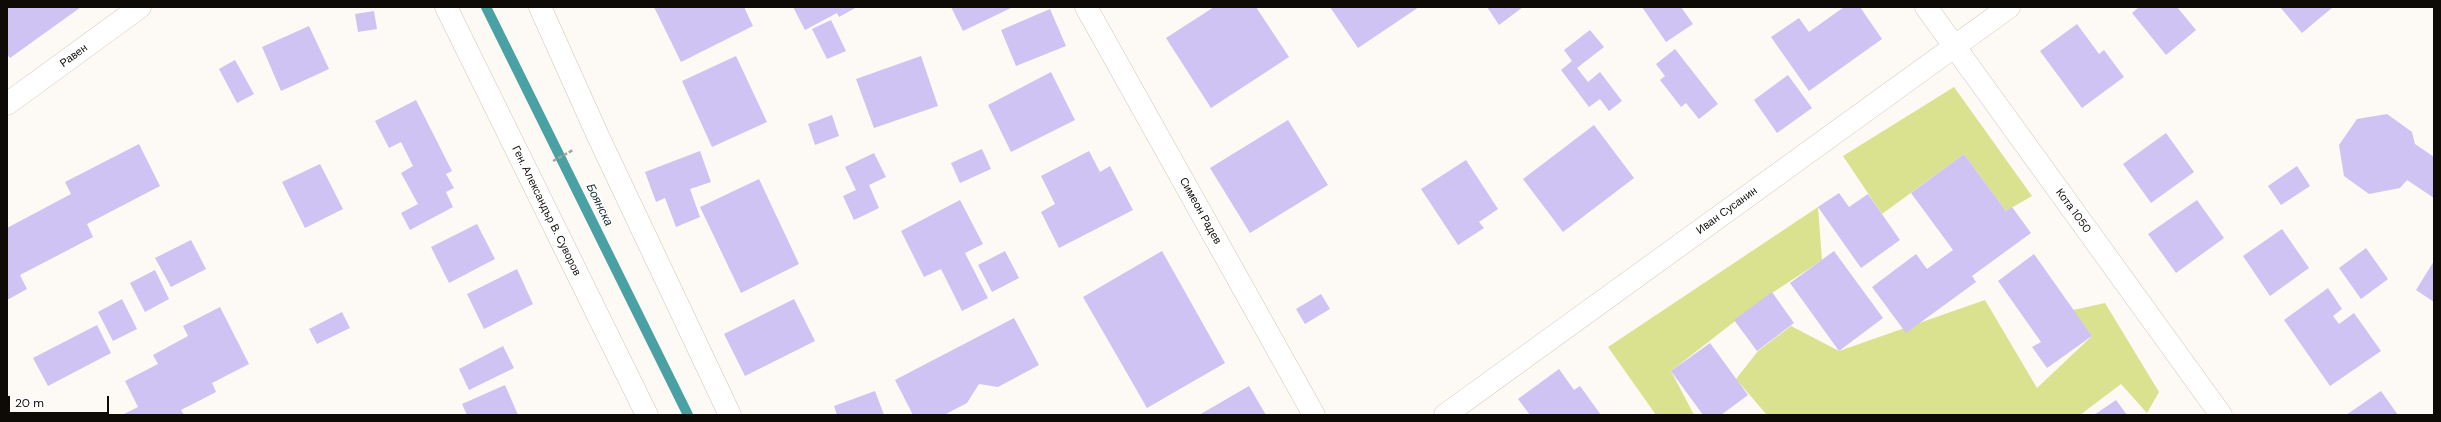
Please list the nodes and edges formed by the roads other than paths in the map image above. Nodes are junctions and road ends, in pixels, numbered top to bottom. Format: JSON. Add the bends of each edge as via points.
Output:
{"nodes":[{"id":1,"x":446,"y":7,"type":"edge"},
{"id":2,"x":540,"y":7,"type":"edge"},
{"id":3,"x":1086,"y":7,"type":"edge"},
{"id":4,"x":1926,"y":7,"type":"edge"},
{"id":5,"x":2010,"y":7,"type":"edge"},
{"id":6,"x":133,"y":9,"type":"edge"},
{"id":7,"x":1954,"y":48,"type":"junction"},
{"id":8,"x":7,"y":104,"type":"edge"},
{"id":9,"x":647,"y":415,"type":"edge"},
{"id":10,"x":730,"y":415,"type":"edge"},
{"id":11,"x":1314,"y":415,"type":"edge"},
{"id":12,"x":1445,"y":415,"type":"edge"},
{"id":13,"x":2221,"y":415,"type":"edge"}],
"edges":[{"from":1,"to":9,"type":"street","name":"Ген. Александър В. Суворов"},
{"from":2,"to":10,"type":"street"},
{"from":3,"to":11,"type":"street","name":"Симеон Радев"},
{"from":4,"to":7,"type":"street","name":"Кота 1050"},
{"from":5,"to":7,"type":"street","name":"Иван Сусанин"},
{"from":6,"to":8,"type":"street","name":"Равен"},
{"from":7,"to":12,"type":"street","name":"Иван Сусанин"},
{"from":7,"to":13,"type":"street","name":"Кота 1050"}]}
